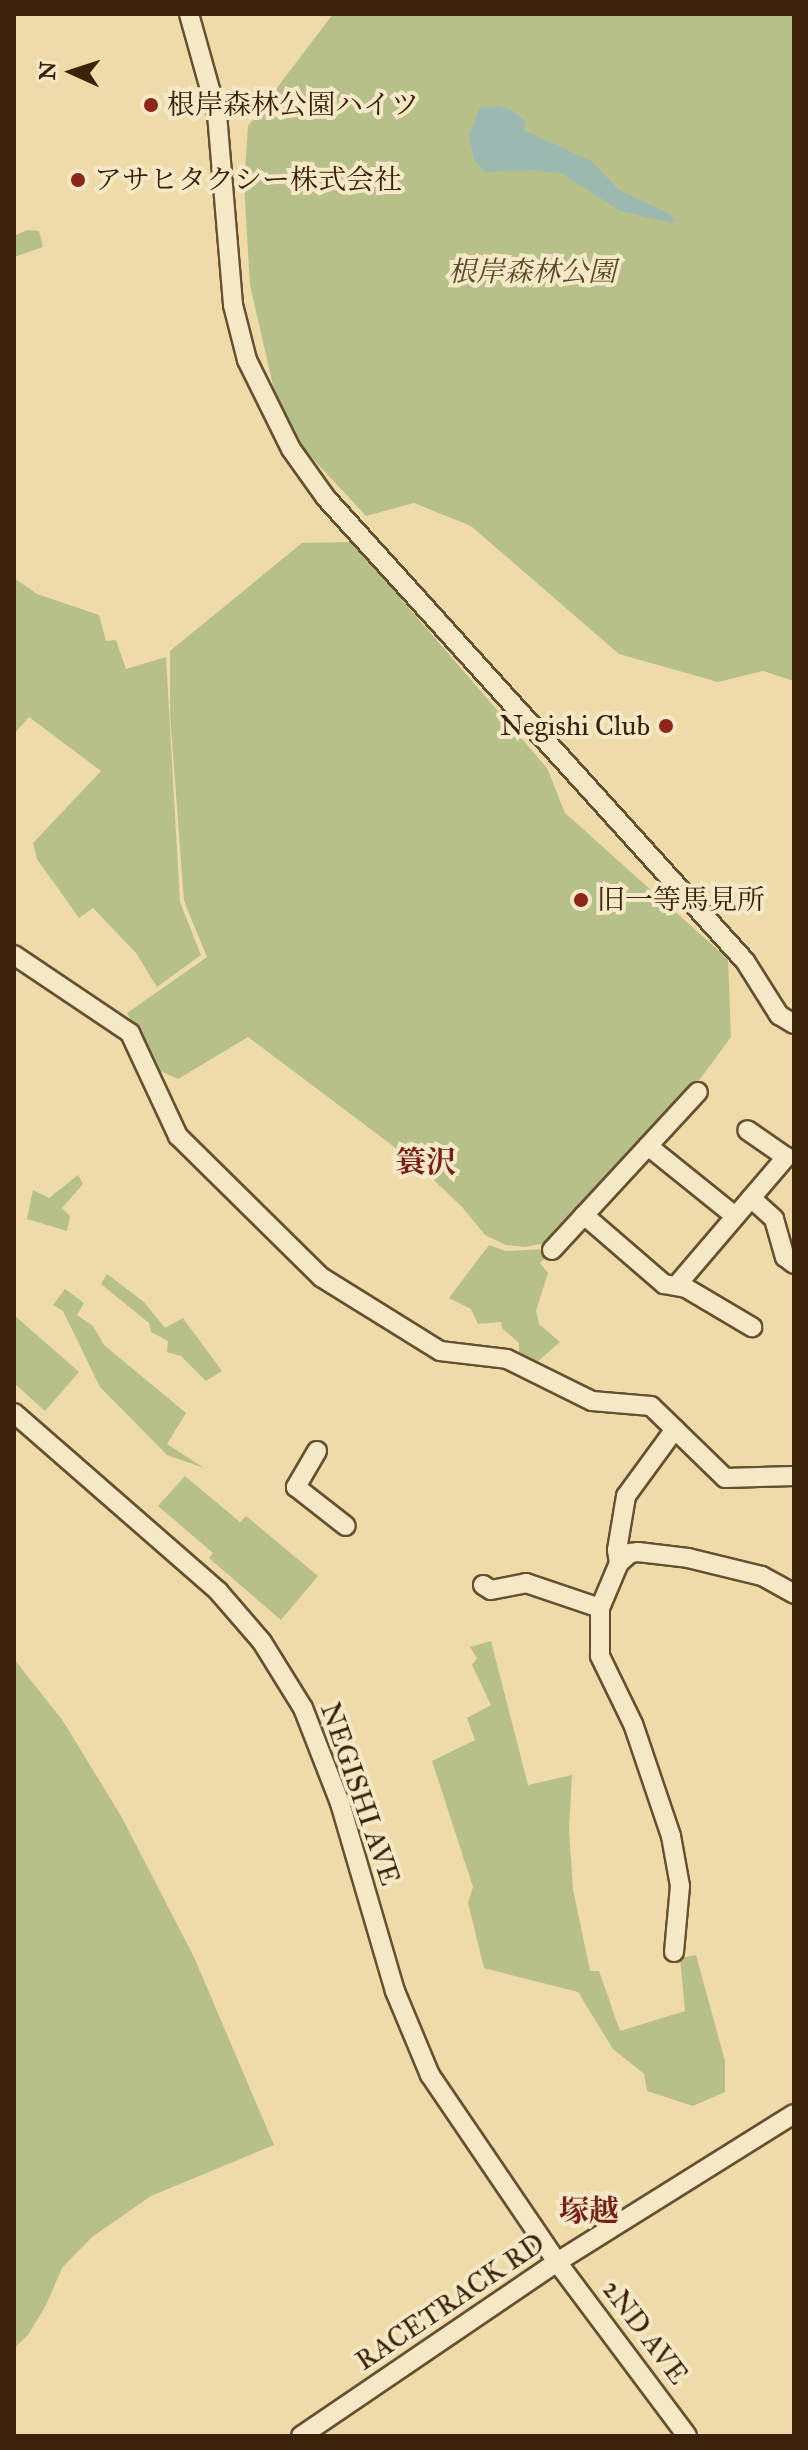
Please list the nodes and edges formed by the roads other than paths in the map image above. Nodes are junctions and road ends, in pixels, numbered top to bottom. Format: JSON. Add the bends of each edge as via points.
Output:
{"nodes":[{"id":1,"x":189,"y":14,"type":"edge"},
{"id":2,"x":14,"y":955,"type":"edge"},
{"id":3,"x":794,"y":1024,"type":"edge"},
{"id":4,"x":698,"y":1092,"type":"dead end"},
{"id":5,"x":747,"y":1130,"type":"dead end"},
{"id":6,"x":648,"y":1146,"type":"junction"},
{"id":7,"x":751,"y":1198,"type":"junction"},
{"id":8,"x":584,"y":1215,"type":"junction"},
{"id":9,"x":735,"y":1216,"type":"junction"},
{"id":10,"x":552,"y":1250,"type":"dead end"},
{"id":11,"x":794,"y":1264,"type":"edge"},
{"id":12,"x":676,"y":1286,"type":"junction"},
{"id":13,"x":752,"y":1327,"type":"dead end"},
{"id":14,"x":14,"y":1413,"type":"edge"},
{"id":15,"x":675,"y":1429,"type":"junction"},
{"id":16,"x":317,"y":1451,"type":"dead end"},
{"id":17,"x":794,"y":1476,"type":"edge"},
{"id":18,"x":346,"y":1526,"type":"dead end"},
{"id":19,"x":619,"y":1563,"type":"junction"},
{"id":20,"x":483,"y":1585,"type":"dead end"},
{"id":21,"x":794,"y":1594,"type":"edge"},
{"id":22,"x":600,"y":1608,"type":"junction"},
{"id":23,"x":674,"y":1952,"type":"dead end"},
{"id":24,"x":794,"y":2114,"type":"edge"},
{"id":25,"x":557,"y":2262,"type":"junction"},
{"id":26,"x":301,"y":2436,"type":"edge"},
{"id":27,"x":687,"y":2436,"type":"edge"}],
"edges":[{"from":1,"to":3,"type":"street","via":[[217,114],[233,305],[247,360],[291,449],[326,498],[735,950],[779,1015]]},
{"from":2,"to":15,"type":"street","via":[[130,1033],[178,1136],[321,1277],[440,1351],[507,1359],[592,1401],[651,1406]]},
{"from":4,"to":6,"type":"street"},
{"from":5,"to":7,"type":"street","via":[[786,1157]]},
{"from":6,"to":8,"type":"street"},
{"from":6,"to":9,"type":"street"},
{"from":7,"to":9,"type":"street"},
{"from":7,"to":11,"type":"street","via":[[774,1219],[785,1257]]},
{"from":8,"to":10,"type":"street"},
{"from":8,"to":12,"type":"street","via":[[664,1284]]},
{"from":9,"to":12,"type":"street"},
{"from":12,"to":13,"type":"street"},
{"from":14,"to":25,"type":"street","name":"NEGISHI AVE","via":[[218,1591],[262,1642],[303,1708],[340,1803],[395,1991],[430,2075]]},
{"from":15,"to":17,"type":"street","via":[[725,1478]]},
{"from":15,"to":19,"type":"street","via":[[626,1496]]},
{"from":16,"to":18,"type":"street","via":[[296,1487]]},
{"from":19,"to":21,"type":"street","via":[[638,1552],[688,1558],[762,1576]]},
{"from":19,"to":22,"type":"street"},
{"from":20,"to":22,"type":"street","via":[[491,1590],[526,1583]]},
{"from":22,"to":23,"type":"street","via":[[600,1656],[633,1724],[671,1836],[680,1886]]},
{"from":24,"to":25,"type":"street","name":"RACETRACK RD"},
{"from":25,"to":26,"type":"street","name":"RACETRACK RD"},
{"from":25,"to":27,"type":"street","name":"2ND AVE"}]}
